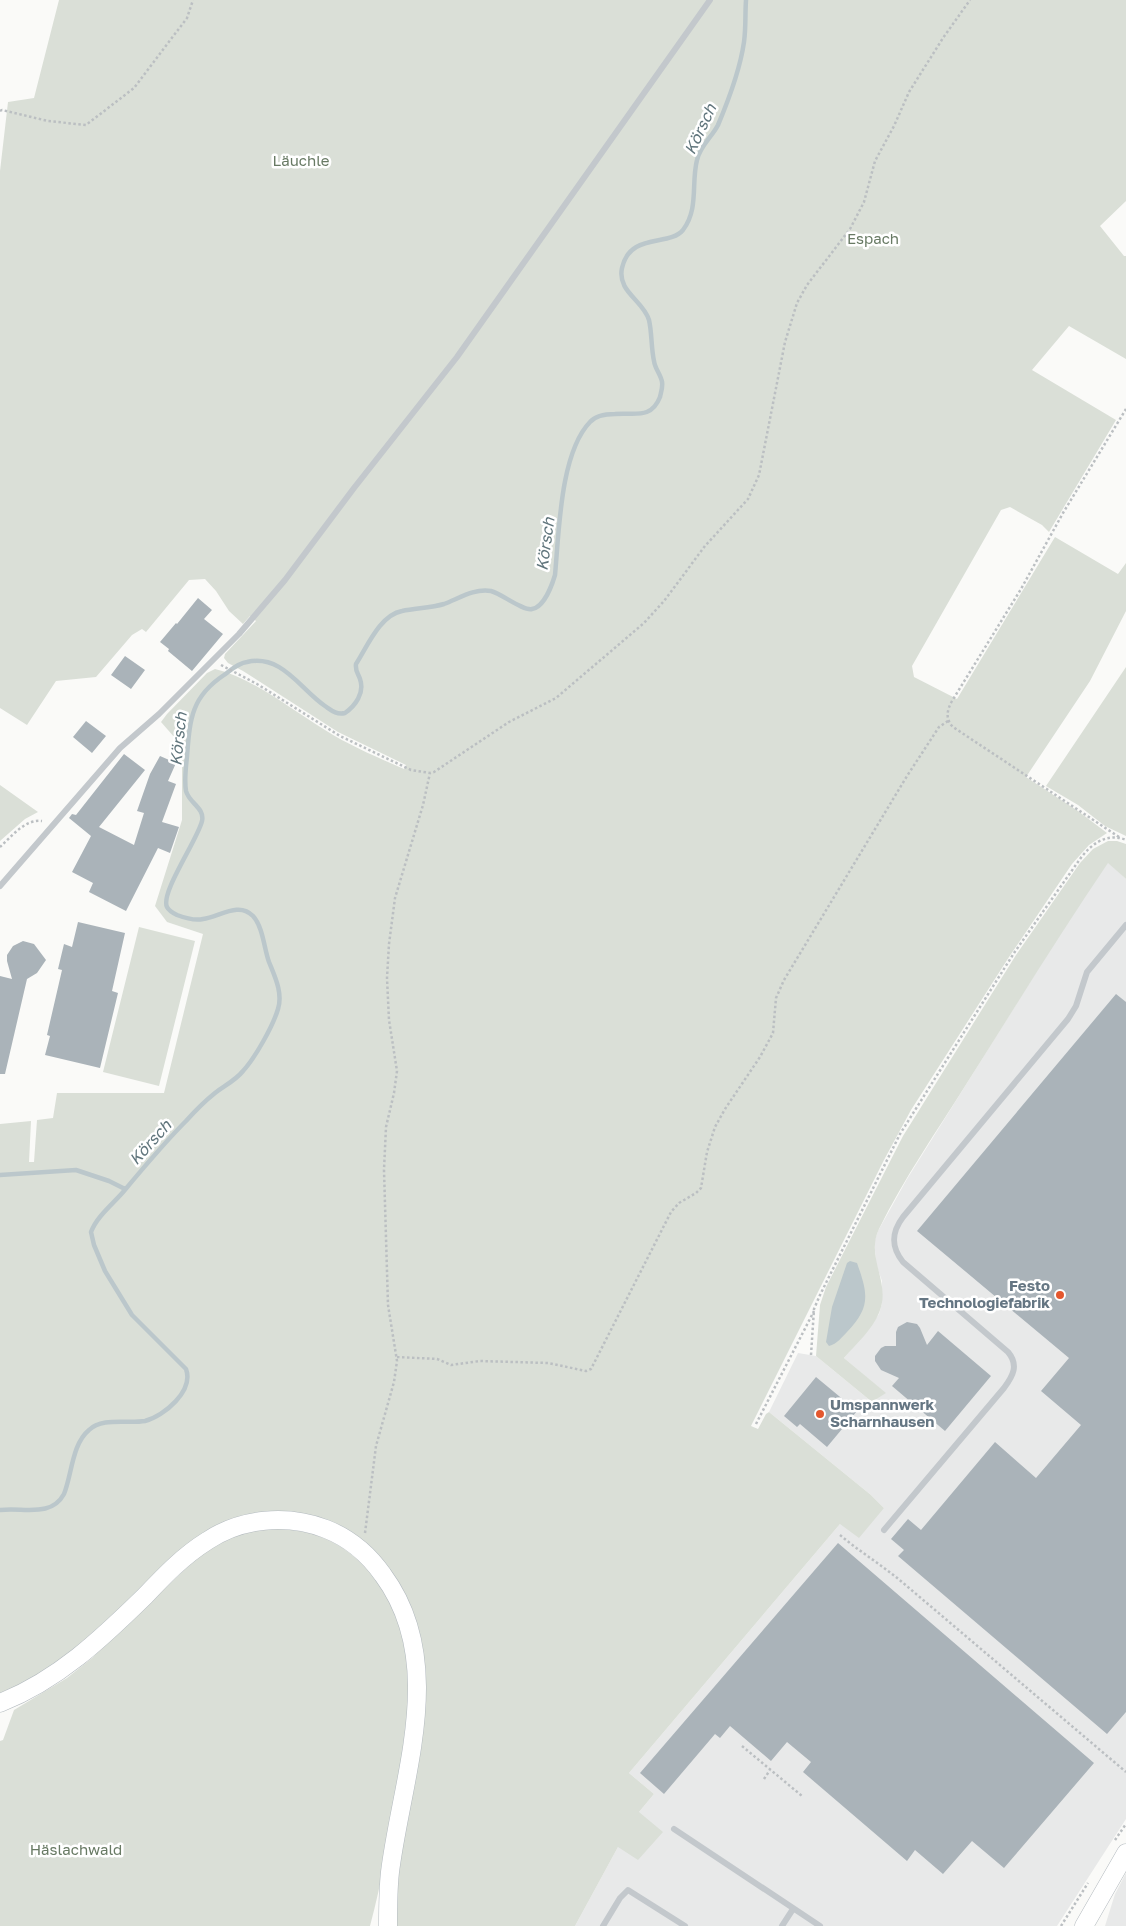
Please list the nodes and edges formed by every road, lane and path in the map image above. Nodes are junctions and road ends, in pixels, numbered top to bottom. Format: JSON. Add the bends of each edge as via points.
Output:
{"nodes":[{"id":1,"x":193,"y":0,"type":"edge"},
{"id":2,"x":710,"y":0,"type":"edge"},
{"id":3,"x":970,"y":0,"type":"edge"},
{"id":4,"x":0,"y":110,"type":"edge"},
{"id":5,"x":1126,"y":409,"type":"edge"},
{"id":6,"x":225,"y":667,"type":"dead end"},
{"id":7,"x":948,"y":721,"type":"junction"},
{"id":8,"x":430,"y":773,"type":"junction"},
{"id":9,"x":53,"y":824,"type":"junction"},
{"id":10,"x":1120,"y":838,"type":"junction"},
{"id":11,"x":1126,"y":840,"type":"edge"},
{"id":12,"x":0,"y":847,"type":"edge"},
{"id":13,"x":0,"y":886,"type":"edge"},
{"id":14,"x":1126,"y":925,"type":"edge"},
{"id":15,"x":814,"y":1309,"type":"junction"},
{"id":16,"x":811,"y":1355,"type":"dead end"},
{"id":17,"x":397,"y":1357,"type":"junction"},
{"id":18,"x":756,"y":1424,"type":"dead end"},
{"id":19,"x":884,"y":1530,"type":"dead end"},
{"id":20,"x":840,"y":1535,"type":"dead end"},
{"id":21,"x":358,"y":1548,"type":"junction"},
{"id":22,"x":1,"y":1705,"type":"edge"},
{"id":23,"x":742,"y":1746,"type":"dead end"},
{"id":24,"x":770,"y":1770,"type":"junction"},
{"id":25,"x":1126,"y":1772,"type":"edge"},
{"id":26,"x":764,"y":1779,"type":"dead end"},
{"id":27,"x":802,"y":1796,"type":"dead end"},
{"id":28,"x":674,"y":1829,"type":"dead end"},
{"id":29,"x":1126,"y":1853,"type":"edge"},
{"id":30,"x":793,"y":1909,"type":"junction"},
{"id":31,"x":388,"y":1926,"type":"edge"},
{"id":32,"x":603,"y":1926,"type":"edge"},
{"id":33,"x":685,"y":1926,"type":"edge"},
{"id":34,"x":782,"y":1926,"type":"edge"},
{"id":35,"x":820,"y":1926,"type":"edge"},
{"id":36,"x":1084,"y":1926,"type":"edge"}],
"edges":[{"from":1,"to":4,"type":"path","via":[[187,18],[134,88],[86,125],[48,121]]},
{"from":2,"to":9,"type":"lane","via":[[457,357],[285,580],[239,634],[120,748]]},
{"from":3,"to":8,"type":"path","via":[[909,92],[875,160],[864,202],[850,229],[799,299],[786,342],[759,475],[748,499],[705,546],[651,616],[586,674],[556,698],[515,719]]},
{"from":5,"to":7,"type":"path","via":[[952,701]]},
{"from":6,"to":8,"type":"path","via":[[340,736],[418,772]]},
{"from":7,"to":10,"type":"path"},
{"from":7,"to":17,"type":"path","via":[[939,727],[907,776],[779,990],[774,1030],[713,1132],[706,1152],[701,1188],[671,1212],[592,1369],[586,1371],[548,1363],[518,1362],[480,1361],[451,1365],[437,1359]]},
{"from":8,"to":17,"type":"path","via":[[395,898],[388,962],[389,1020],[397,1071],[385,1135],[385,1228],[388,1305]]},
{"from":9,"to":12,"type":"path","via":[[30,822]]},
{"from":9,"to":13,"type":"lane"},
{"from":10,"to":11,"type":"path"},
{"from":10,"to":15,"type":"path","via":[[1103,839],[1085,853],[1014,953],[900,1134]]},
{"from":14,"to":19,"type":"lane","via":[[1087,972],[1068,1019],[895,1230],[894,1247],[903,1262],[1008,1352],[1014,1366],[1004,1388]]},
{"from":15,"to":16,"type":"path"},
{"from":15,"to":18,"type":"path"},
{"from":17,"to":21,"type":"path","via":[[396,1373],[376,1446],[365,1536]]},
{"from":20,"to":25,"type":"path","via":[[902,1582]]},
{"from":21,"to":22,"type":"main road","via":[[326,1529],[296,1522],[262,1521],[221,1532],[184,1557],[77,1659],[44,1682]]},
{"from":21,"to":31,"type":"main road","via":[[381,1572],[400,1603],[412,1641],[417,1675],[414,1739],[390,1873]]},
{"from":23,"to":24,"type":"path"},
{"from":24,"to":26,"type":"path"},
{"from":24,"to":27,"type":"path"},
{"from":28,"to":30,"type":"lane"},
{"from":29,"to":36,"type":"main road"},
{"from":30,"to":34,"type":"lane"},
{"from":30,"to":35,"type":"lane"},
{"from":32,"to":33,"type":"lane","via":[[628,1890]]}]}
